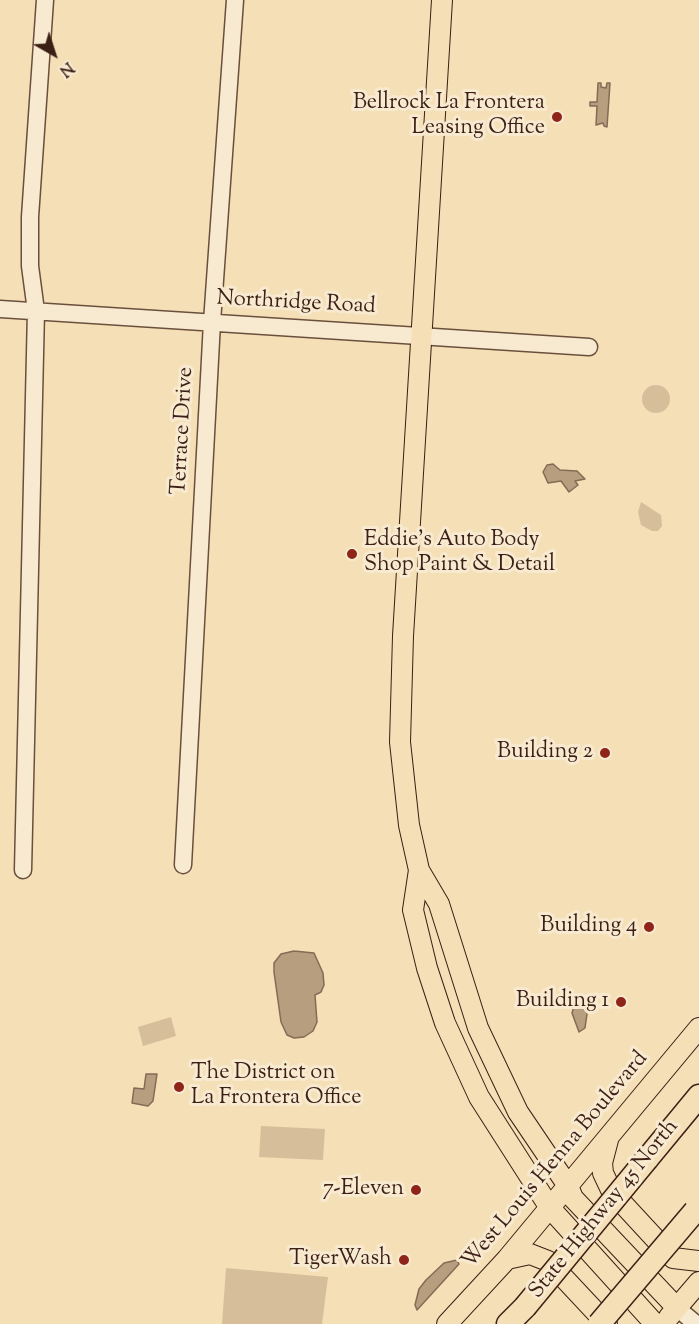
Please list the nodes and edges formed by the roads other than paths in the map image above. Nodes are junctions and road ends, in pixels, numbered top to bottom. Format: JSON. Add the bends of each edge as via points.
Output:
{"nodes":[{"id":1,"x":45,"y":0,"type":"edge"},
{"id":2,"x":234,"y":0,"type":"edge"},
{"id":3,"x":442,"y":0,"type":"edge"},
{"id":4,"x":0,"y":309,"type":"edge"},
{"id":5,"x":36,"y":311,"type":"junction"},
{"id":6,"x":212,"y":322,"type":"junction"},
{"id":7,"x":421,"y":334,"type":"junction"},
{"id":8,"x":590,"y":347,"type":"dead end"},
{"id":9,"x":183,"y":865,"type":"dead end"},
{"id":10,"x":23,"y":870,"type":"dead end"},
{"id":11,"x":419,"y":870,"type":"junction"},
{"id":12,"x":477,"y":1028,"type":"junction"},
{"id":13,"x":699,"y":1028,"type":"edge"},
{"id":14,"x":453,"y":1040,"type":"junction"},
{"id":15,"x":699,"y":1096,"type":"edge"},
{"id":16,"x":609,"y":1137,"type":"junction"},
{"id":17,"x":568,"y":1186,"type":"junction"},
{"id":18,"x":697,"y":1208,"type":"edge"},
{"id":19,"x":550,"y":1209,"type":"junction"},
{"id":20,"x":507,"y":1259,"type":"junction"},
{"id":21,"x":699,"y":1261,"type":"edge"},
{"id":22,"x":699,"y":1282,"type":"edge"},
{"id":23,"x":677,"y":1308,"type":"junction"},
{"id":24,"x":515,"y":1318,"type":"edge"},
{"id":25,"x":447,"y":1324,"type":"edge"},
{"id":26,"x":599,"y":1324,"type":"edge"},
{"id":27,"x":607,"y":1324,"type":"edge"},
{"id":28,"x":655,"y":1324,"type":"edge"},
{"id":29,"x":663,"y":1324,"type":"edge"},
{"id":30,"x":696,"y":1324,"type":"edge"}],
"edges":[{"from":1,"to":5,"type":"street","via":[[30,217],[30,266]]},
{"from":2,"to":6,"type":"street","name":"Terrace Drive"},
{"from":3,"to":7,"type":"main road"},
{"from":4,"to":5,"type":"street","name":"Northridge Road"},
{"from":5,"to":6,"type":"street","name":"Northridge Road"},
{"from":5,"to":10,"type":"street"},
{"from":6,"to":7,"type":"street","name":"Northridge Road"},
{"from":6,"to":9,"type":"street","name":"Terrace Drive"},
{"from":7,"to":8,"type":"street","name":"Northridge Road"},
{"from":7,"to":11,"type":"main road","via":[[400,742],[409,825]]},
{"from":11,"to":12,"type":"main road","via":[[439,904]]},
{"from":11,"to":14,"type":"main road","via":[[413,910],[427,968]]},
{"from":12,"to":14,"type":"main road"},
{"from":12,"to":17,"type":"main road","via":[[518,1112]]},
{"from":13,"to":16,"type":"main road","name":"West Louis Henna Boulevard"},
{"from":14,"to":19,"type":"main road","via":[[479,1096]]},
{"from":15,"to":24,"type":"highway","name":"State Highway 45 North","bridge":true},
{"from":16,"to":17,"type":"main road","name":"West Louis Henna Boulevard"},
{"from":16,"to":21,"type":"main road","via":[[602,1163],[612,1192],[673,1258]]},
{"from":17,"to":19,"type":"main road","name":"West Louis Henna Boulevard"},
{"from":17,"to":23,"type":"main road","via":[[573,1198]]},
{"from":18,"to":26,"type":"highway","bridge":true},
{"from":19,"to":20,"type":"main road","name":"West Louis Henna Boulevard"},
{"from":19,"to":28,"type":"main road"},
{"from":20,"to":25,"type":"main road","name":"West Louis Henna Boulevard"},
{"from":20,"to":27,"type":"main road","via":[[530,1254],[548,1261]]},
{"from":22,"to":23,"type":"main road"},
{"from":23,"to":29,"type":"main road"},
{"from":23,"to":30,"type":"street"}]}
